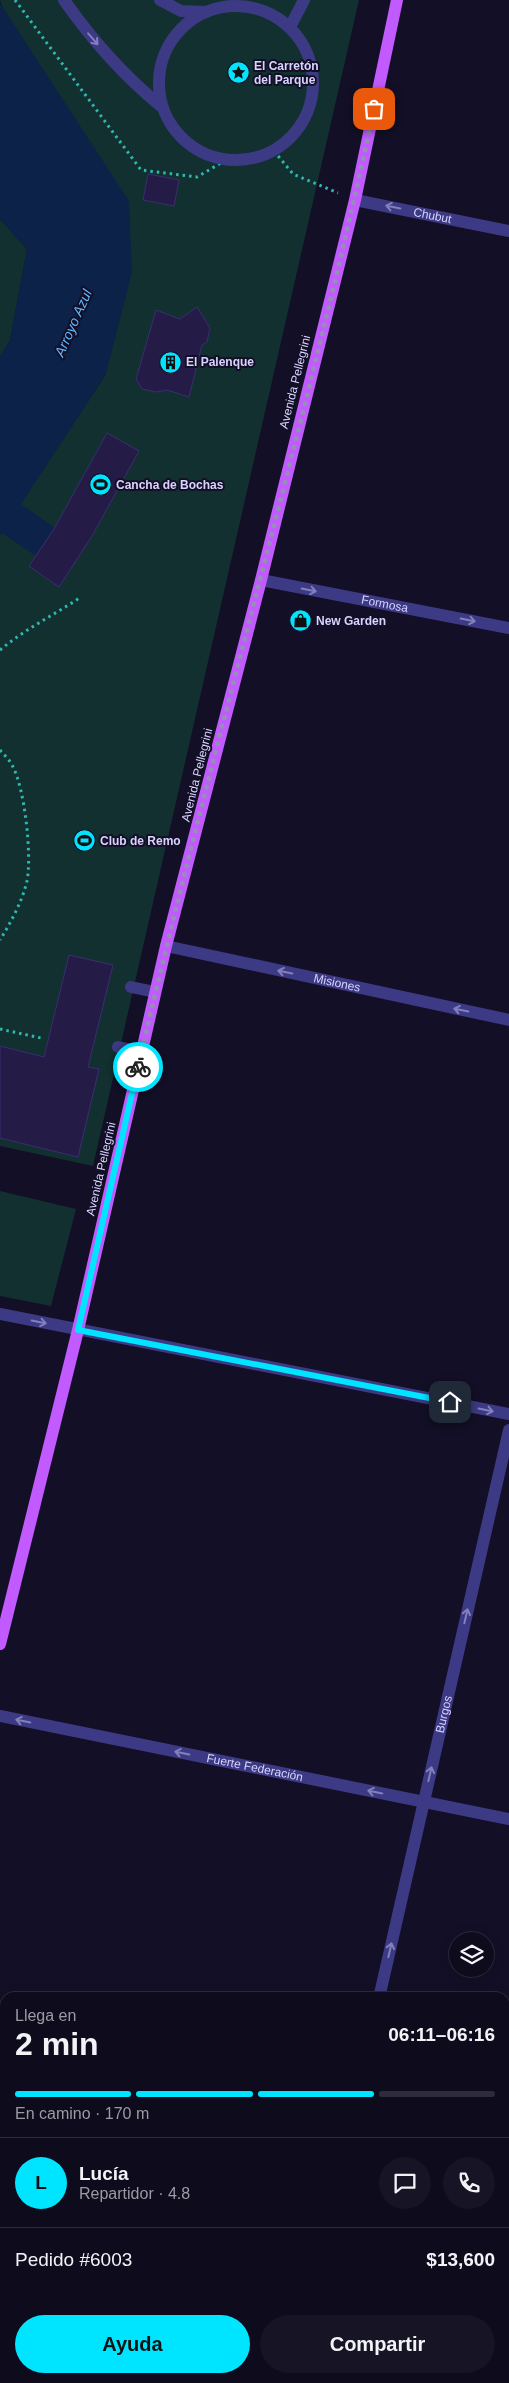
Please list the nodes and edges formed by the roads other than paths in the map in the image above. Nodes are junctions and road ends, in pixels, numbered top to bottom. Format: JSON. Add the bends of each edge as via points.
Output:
{"nodes":[{"id":1,"x":64,"y":0,"type":"edge"},
{"id":2,"x":160,"y":0,"type":"edge"},
{"id":3,"x":304,"y":0,"type":"edge"},
{"id":4,"x":397,"y":0,"type":"edge"},
{"id":5,"x":206,"y":12,"type":"junction"},
{"id":6,"x":290,"y":27,"type":"junction"},
{"id":7,"x":162,"y":107,"type":"junction"},
{"id":8,"x":355,"y":200,"type":"junction"},
{"id":9,"x":509,"y":231,"type":"edge"},
{"id":10,"x":261,"y":580,"type":"junction"},
{"id":11,"x":509,"y":628,"type":"edge"},
{"id":12,"x":166,"y":946,"type":"junction"},
{"id":13,"x":131,"y":987,"type":"dead end"},
{"id":14,"x":155,"y":992,"type":"junction"},
{"id":15,"x":509,"y":1020,"type":"edge"},
{"id":16,"x":118,"y":1047,"type":"dead end"},
{"id":17,"x":142,"y":1052,"type":"junction"},
{"id":18,"x":0,"y":1314,"type":"edge"},
{"id":19,"x":78,"y":1330,"type":"junction"},
{"id":20,"x":509,"y":1414,"type":"edge"},
{"id":21,"x":509,"y":1430,"type":"edge"},
{"id":22,"x":0,"y":1644,"type":"edge"},
{"id":23,"x":0,"y":1716,"type":"edge"},
{"id":24,"x":424,"y":1802,"type":"junction"},
{"id":25,"x":509,"y":1819,"type":"edge"},
{"id":26,"x":381,"y":1992,"type":"edge"}],
"edges":[{"from":1,"to":7,"type":"street","one_way":true,"via":[[118,67]]},
{"from":2,"to":5,"type":"street","via":[[181,11]]},
{"from":3,"to":6,"type":"street"},
{"from":4,"to":8,"type":"main road","name":"Avenida Pellegrini"},
{"from":5,"to":6,"type":"street","via":[[228,6],[250,7],[272,14]]},
{"from":5,"to":7,"type":"street","via":[[186,24],[171,41],[161,61],[158,84]]},
{"from":6,"to":7,"type":"street","via":[[311,62],[314,83],[311,103],[303,122],[290,139],[274,151],[242,161],[204,154],[186,143],[171,127]]},
{"from":9,"to":8,"type":"street","name":"Chubut","one_way":true},
{"from":8,"to":10,"type":"main road","name":"Avenida Pellegrini"},
{"from":10,"to":11,"type":"street","name":"Formosa","one_way":true},
{"from":10,"to":12,"type":"main road","name":"Avenida Pellegrini"},
{"from":12,"to":14,"type":"main road","name":"Avenida Pellegrini"},
{"from":15,"to":12,"type":"street","name":"Misiones","one_way":true},
{"from":13,"to":14,"type":"street"},
{"from":14,"to":17,"type":"main road","name":"Avenida Pellegrini"},
{"from":16,"to":17,"type":"street"},
{"from":17,"to":19,"type":"main road","name":"Avenida Pellegrini"},
{"from":18,"to":19,"type":"street","one_way":true},
{"from":19,"to":20,"type":"street","one_way":true},
{"from":19,"to":22,"type":"main road","name":"Avenida Pellegrini"},
{"from":24,"to":21,"type":"street","name":"Burgos","one_way":true},
{"from":24,"to":23,"type":"street","name":"Fuerte Federación","one_way":true},
{"from":24,"to":25,"type":"street","name":"Fuerte Federación"},
{"from":26,"to":24,"type":"street","name":"Burgos","one_way":true}]}
